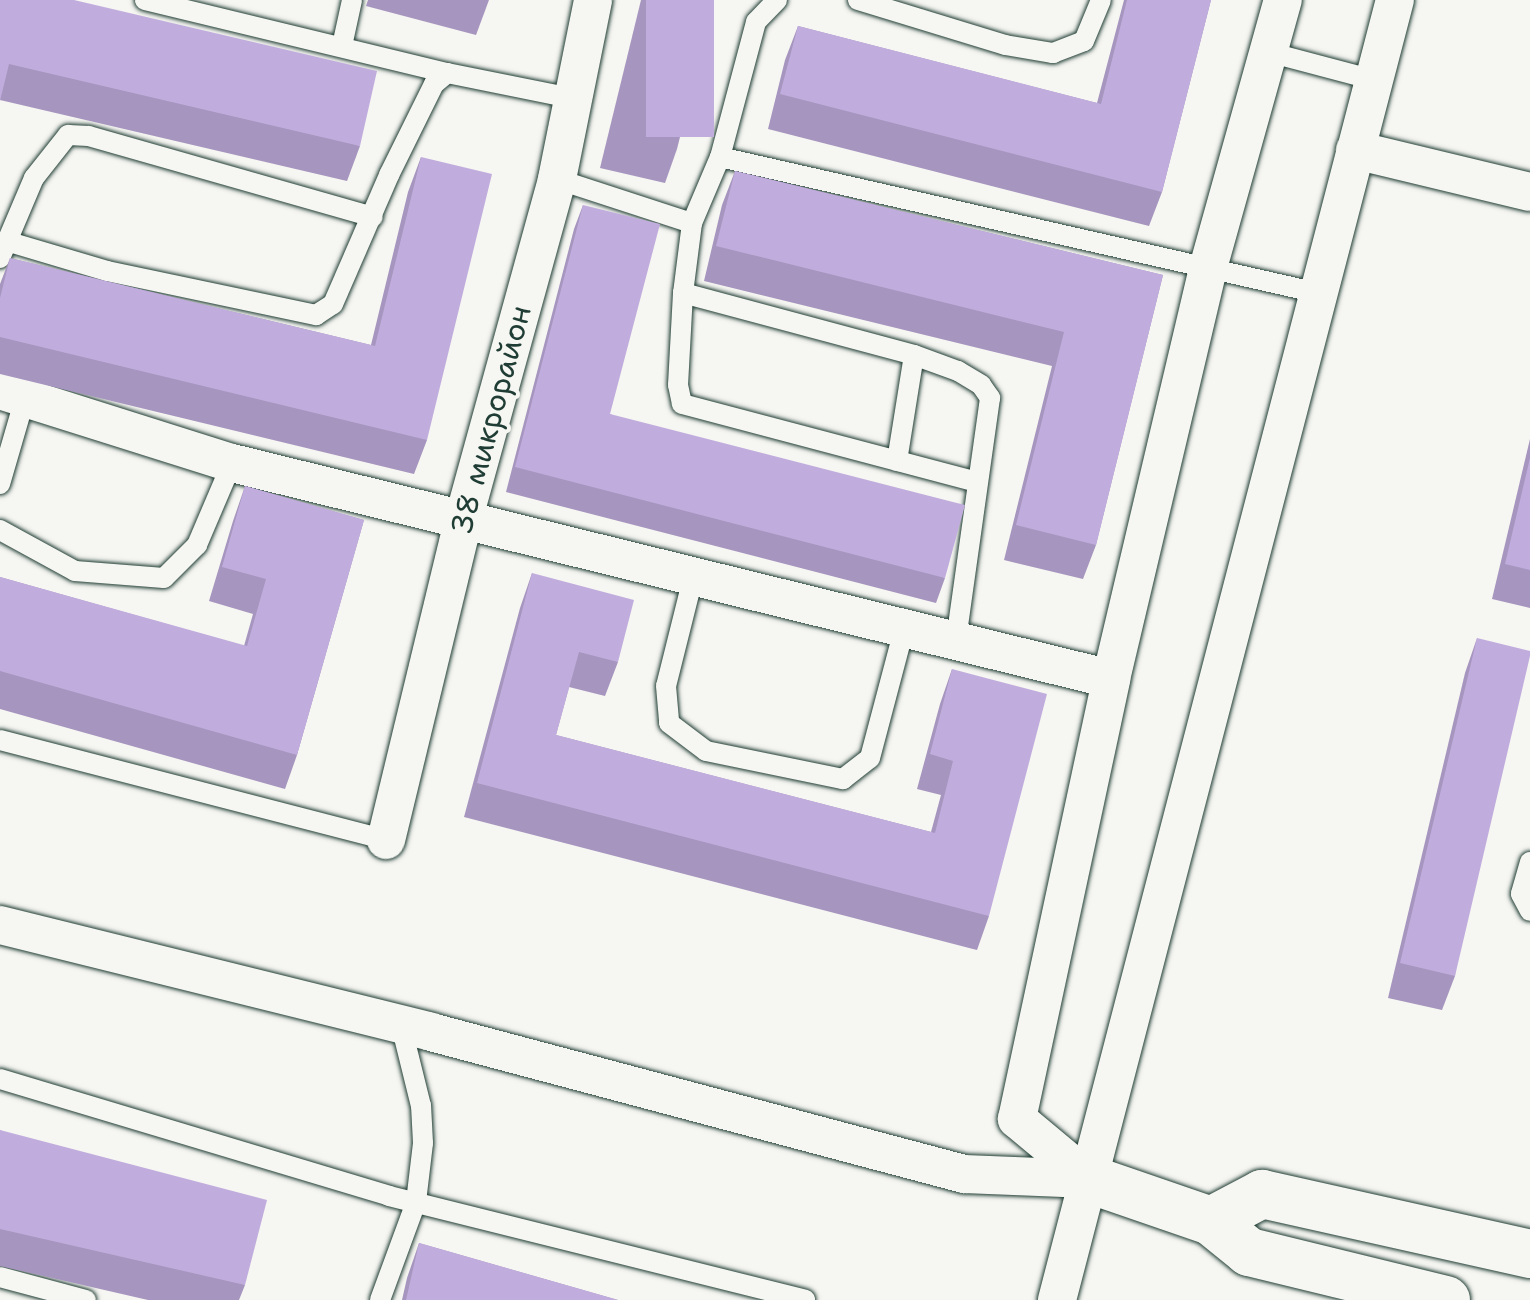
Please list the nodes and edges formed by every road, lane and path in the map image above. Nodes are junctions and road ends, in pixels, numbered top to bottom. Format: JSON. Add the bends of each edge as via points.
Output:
{"nodes":[{"id":1,"x":145,"y":0,"type":"edge"},
{"id":2,"x":352,"y":0,"type":"edge"},
{"id":3,"x":593,"y":0,"type":"edge"},
{"id":4,"x":777,"y":0,"type":"edge"},
{"id":5,"x":858,"y":0,"type":"edge"},
{"id":6,"x":1101,"y":0,"type":"edge"},
{"id":7,"x":1283,"y":0,"type":"edge"},
{"id":8,"x":1395,"y":0,"type":"edge"},
{"id":9,"x":342,"y":46,"type":"junction"},
{"id":10,"x":1268,"y":52,"type":"junction"},
{"id":11,"x":447,"y":73,"type":"junction"},
{"id":12,"x":1374,"y":80,"type":"junction"},
{"id":13,"x":570,"y":98,"type":"junction"},
{"id":14,"x":1355,"y":150,"type":"junction"},
{"id":15,"x":720,"y":157,"type":"junction"},
{"id":16,"x":557,"y":180,"type":"junction"},
{"id":17,"x":1530,"y":192,"type":"edge"},
{"id":18,"x":374,"y":218,"type":"junction"},
{"id":19,"x":692,"y":222,"type":"junction"},
{"id":20,"x":3,"y":250,"type":"edge"},
{"id":21,"x":1208,"y":268,"type":"junction"},
{"id":22,"x":683,"y":293,"type":"junction"},
{"id":23,"x":1318,"y":293,"type":"junction"},
{"id":24,"x":914,"y":355,"type":"junction"},
{"id":25,"x":12,"y":394,"type":"edge"},
{"id":26,"x":896,"y":461,"type":"junction"},
{"id":27,"x":232,"y":463,"type":"junction"},
{"id":28,"x":977,"y":482,"type":"junction"},
{"id":29,"x":0,"y":484,"type":"edge"},
{"id":30,"x":463,"y":521,"type":"junction"},
{"id":31,"x":0,"y":530,"type":"edge"},
{"id":32,"x":693,"y":578,"type":"junction"},
{"id":33,"x":904,"y":629,"type":"junction"},
{"id":34,"x":956,"y":641,"type":"junction"},
{"id":35,"x":1110,"y":679,"type":"junction"},
{"id":36,"x":0,"y":740,"type":"edge"},
{"id":37,"x":386,"y":840,"type":"joint"},
{"id":38,"x":1530,"y":862,"type":"edge"},
{"id":39,"x":1530,"y":911,"type":"edge"},
{"id":40,"x":0,"y":925,"type":"edge"},
{"id":41,"x":401,"y":1025,"type":"junction"},
{"id":42,"x":0,"y":1079,"type":"edge"},
{"id":43,"x":1089,"y":1179,"type":"junction"},
{"id":44,"x":416,"y":1202,"type":"junction"},
{"id":45,"x":1211,"y":1221,"type":"junction"},
{"id":46,"x":1530,"y":1254,"type":"edge"},
{"id":47,"x":0,"y":1277,"type":"edge"},
{"id":48,"x":86,"y":1300,"type":"edge"},
{"id":49,"x":380,"y":1300,"type":"edge"},
{"id":50,"x":804,"y":1300,"type":"edge"},
{"id":51,"x":1057,"y":1300,"type":"edge"},
{"id":52,"x":1446,"y":1300,"type":"edge"}],
"edges":[{"from":1,"to":9,"type":"lane"},
{"from":2,"to":9,"type":"lane"},
{"from":3,"to":13,"type":"street","name":"38 микрорайон"},
{"from":4,"to":15,"type":"lane","via":[[756,22]]},
{"from":5,"to":6,"type":"lane","via":[[1052,53],[1084,41]]},
{"from":7,"to":10,"type":"street"},
{"from":8,"to":12,"type":"street"},
{"from":9,"to":11,"type":"lane"},
{"from":10,"to":12,"type":"lane"},
{"from":10,"to":21,"type":"street"},
{"from":11,"to":13,"type":"lane"},
{"from":11,"to":18,"type":"lane","via":[[434,84]]},
{"from":12,"to":14,"type":"street"},
{"from":13,"to":16,"type":"street","name":"38 микрорайон"},
{"from":14,"to":17,"type":"street"},
{"from":14,"to":23,"type":"street"},
{"from":15,"to":19,"type":"lane"},
{"from":15,"to":21,"type":"lane"},
{"from":16,"to":19,"type":"lane"},
{"from":16,"to":30,"type":"street","name":"38 микрорайон"},
{"from":18,"to":20,"type":"lane","via":[[333,304],[316,315]]},
{"from":18,"to":20,"type":"lane","via":[[68,135],[34,178]]},
{"from":19,"to":22,"type":"lane"},
{"from":21,"to":23,"type":"lane"},
{"from":21,"to":35,"type":"street"},
{"from":22,"to":24,"type":"lane"},
{"from":22,"to":26,"type":"lane","via":[[682,404]]},
{"from":23,"to":43,"type":"street"},
{"from":24,"to":26,"type":"lane"},
{"from":24,"to":28,"type":"lane","via":[[958,371],[990,398]]},
{"from":25,"to":27,"type":"street"},
{"from":25,"to":29,"type":"lane"},
{"from":26,"to":28,"type":"lane"},
{"from":27,"to":30,"type":"street"},
{"from":27,"to":31,"type":"lane","via":[[196,545],[164,578],[75,571]]},
{"from":28,"to":34,"type":"lane"},
{"from":30,"to":32,"type":"street"},
{"from":30,"to":37,"type":"street","name":"38 микрорайон"},
{"from":32,"to":33,"type":"street"},
{"from":32,"to":33,"type":"lane","via":[[666,686],[668,723],[706,750],[843,778],[870,758]]},
{"from":33,"to":34,"type":"street"},
{"from":34,"to":35,"type":"street"},
{"from":35,"to":43,"type":"street","via":[[1017,1119]]},
{"from":36,"to":37,"type":"lane"},
{"from":38,"to":39,"type":"lane","via":[[1521,894]]},
{"from":40,"to":41,"type":"street"},
{"from":41,"to":43,"type":"street","via":[[964,1174]]},
{"from":41,"to":44,"type":"lane","via":[[421,1106]]},
{"from":42,"to":44,"type":"lane"},
{"from":43,"to":45,"type":"street"},
{"from":43,"to":51,"type":"street"},
{"from":44,"to":49,"type":"lane"},
{"from":44,"to":50,"type":"lane"},
{"from":45,"to":46,"type":"street","via":[[1262,1194]]},
{"from":45,"to":52,"type":"street","via":[[1248,1252]]},
{"from":47,"to":48,"type":"lane"}]}
